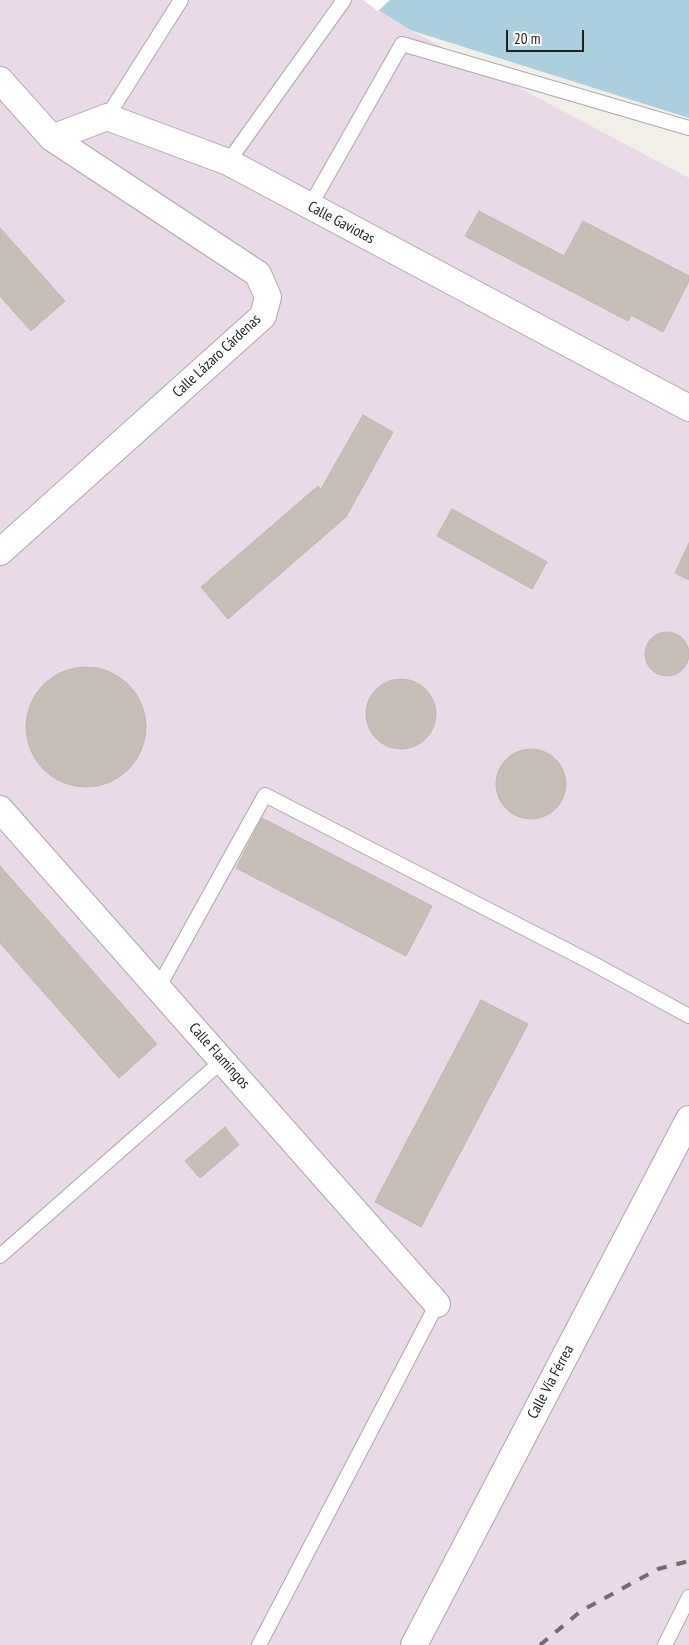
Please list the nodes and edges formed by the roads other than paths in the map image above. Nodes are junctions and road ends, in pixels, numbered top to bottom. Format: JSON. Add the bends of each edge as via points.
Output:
{"nodes":[{"id":1,"x":181,"y":0,"type":"edge"},
{"id":2,"x":344,"y":0,"type":"edge"},
{"id":3,"x":0,"y":80,"type":"edge"},
{"id":4,"x":107,"y":117,"type":"junction"},
{"id":5,"x":689,"y":128,"type":"edge"},
{"id":6,"x":52,"y":138,"type":"junction"},
{"id":7,"x":228,"y":162,"type":"junction"},
{"id":8,"x":310,"y":206,"type":"junction"},
{"id":9,"x":689,"y":408,"type":"edge"},
{"id":10,"x":0,"y":552,"type":"edge"},
{"id":11,"x":0,"y":809,"type":"edge"},
{"id":12,"x":158,"y":988,"type":"junction"},
{"id":13,"x":689,"y":1016,"type":"edge"},
{"id":14,"x":222,"y":1061,"type":"junction"},
{"id":15,"x":689,"y":1119,"type":"edge"},
{"id":16,"x":0,"y":1256,"type":"edge"},
{"id":17,"x":437,"y":1304,"type":"joint"},
{"id":18,"x":689,"y":1597,"type":"edge"},
{"id":19,"x":260,"y":1645,"type":"edge"},
{"id":20,"x":414,"y":1645,"type":"edge"},
{"id":21,"x":665,"y":1645,"type":"edge"}],
"edges":[{"from":1,"to":4,"type":"lane"},
{"from":2,"to":7,"type":"lane"},
{"from":3,"to":6,"type":"street"},
{"from":4,"to":6,"type":"street"},
{"from":4,"to":7,"type":"street","name":"Calle Gaviotas"},
{"from":5,"to":8,"type":"lane","via":[[402,44]]},
{"from":6,"to":10,"type":"street","name":"Calle Lázaro Cárdenas","via":[[258,274],[268,297],[263,316]]},
{"from":7,"to":8,"type":"street","name":"Calle Gaviotas"},
{"from":8,"to":9,"type":"street","name":"Calle Gaviotas"},
{"from":11,"to":12,"type":"street","name":"Calle Flamingos"},
{"from":12,"to":13,"type":"lane","via":[[264,795]]},
{"from":12,"to":14,"type":"street","name":"Calle Flamingos"},
{"from":14,"to":16,"type":"lane"},
{"from":14,"to":17,"type":"street","name":"Calle Flamingos"},
{"from":15,"to":20,"type":"street","name":"Calle Vía Férrea"},
{"from":17,"to":19,"type":"lane"},
{"from":18,"to":21,"type":"lane"}]}
